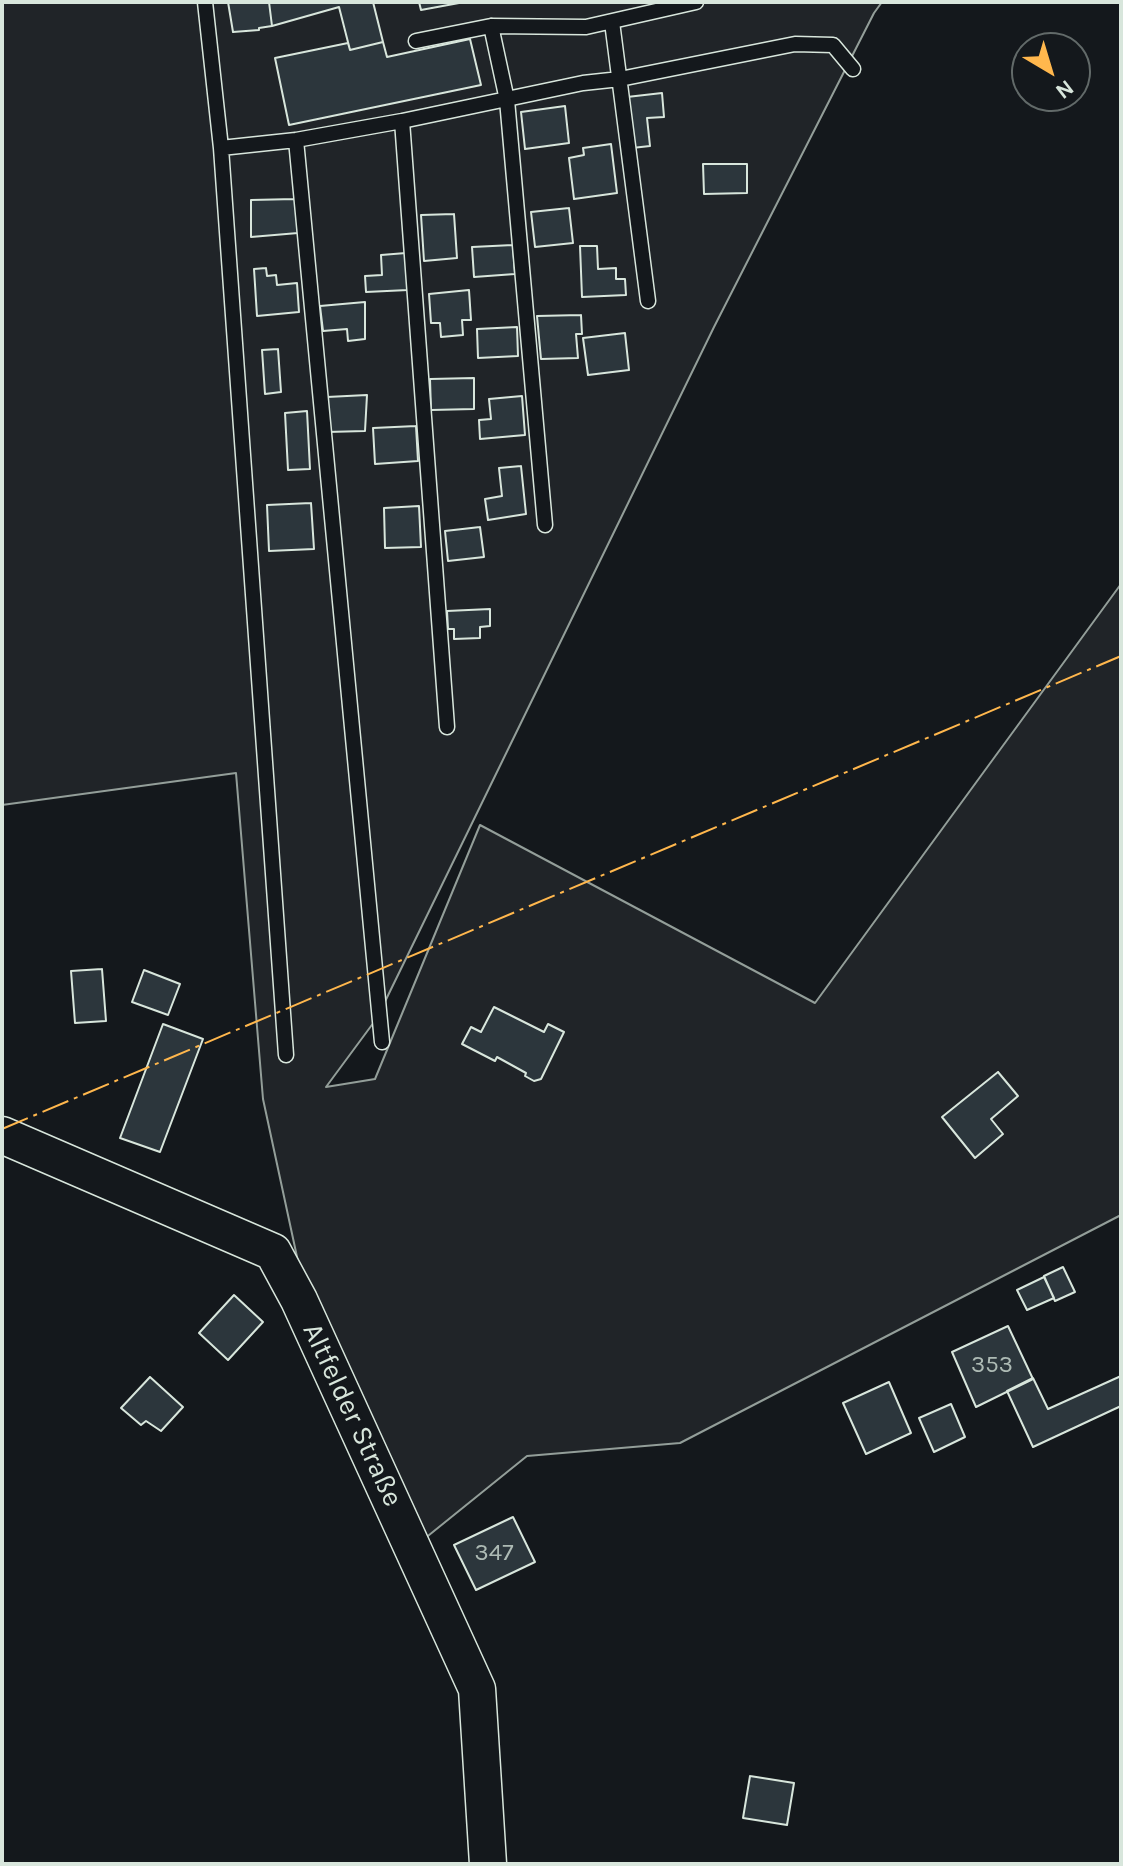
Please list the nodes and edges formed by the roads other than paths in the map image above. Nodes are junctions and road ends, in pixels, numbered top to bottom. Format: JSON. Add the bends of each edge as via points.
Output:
{"nodes":[{"id":1,"x":205,"y":2,"type":"edge"},
{"id":2,"x":696,"y":2,"type":"edge"},
{"id":3,"x":612,"y":22,"type":"junction"},
{"id":4,"x":491,"y":26,"type":"junction"},
{"id":5,"x":416,"y":41,"type":"dead end"},
{"id":6,"x":853,"y":69,"type":"dead end"},
{"id":7,"x":620,"y":79,"type":"junction"},
{"id":8,"x":507,"y":100,"type":"junction"},
{"id":9,"x":402,"y":121,"type":"junction"},
{"id":10,"x":296,"y":140,"type":"junction"},
{"id":11,"x":221,"y":148,"type":"junction"},
{"id":12,"x":648,"y":301,"type":"dead end"},
{"id":13,"x":545,"y":525,"type":"dead end"},
{"id":14,"x":447,"y":727,"type":"dead end"},
{"id":15,"x":382,"y":1042,"type":"dead end"},
{"id":16,"x":286,"y":1055,"type":"dead end"},
{"id":17,"x":2,"y":1135,"type":"edge"},
{"id":18,"x":488,"y":1864,"type":"edge"}],
"edges":[{"from":1,"to":11,"type":"lane"},
{"from":2,"to":3,"type":"lane"},
{"from":3,"to":4,"type":"lane","via":[[586,27]]},
{"from":3,"to":7,"type":"lane"},
{"from":4,"to":5,"type":"lane"},
{"from":4,"to":8,"type":"lane"},
{"from":6,"to":7,"type":"lane","via":[[833,45],[795,44]]},
{"from":7,"to":8,"type":"lane"},
{"from":7,"to":12,"type":"lane"},
{"from":8,"to":9,"type":"lane"},
{"from":8,"to":13,"type":"lane"},
{"from":9,"to":10,"type":"lane"},
{"from":9,"to":14,"type":"lane"},
{"from":10,"to":11,"type":"lane"},
{"from":10,"to":15,"type":"lane"},
{"from":11,"to":16,"type":"lane"},
{"from":17,"to":18,"type":"street","name":"Altfelder Straße","via":[[273,1252],[477,1689]]}]}
